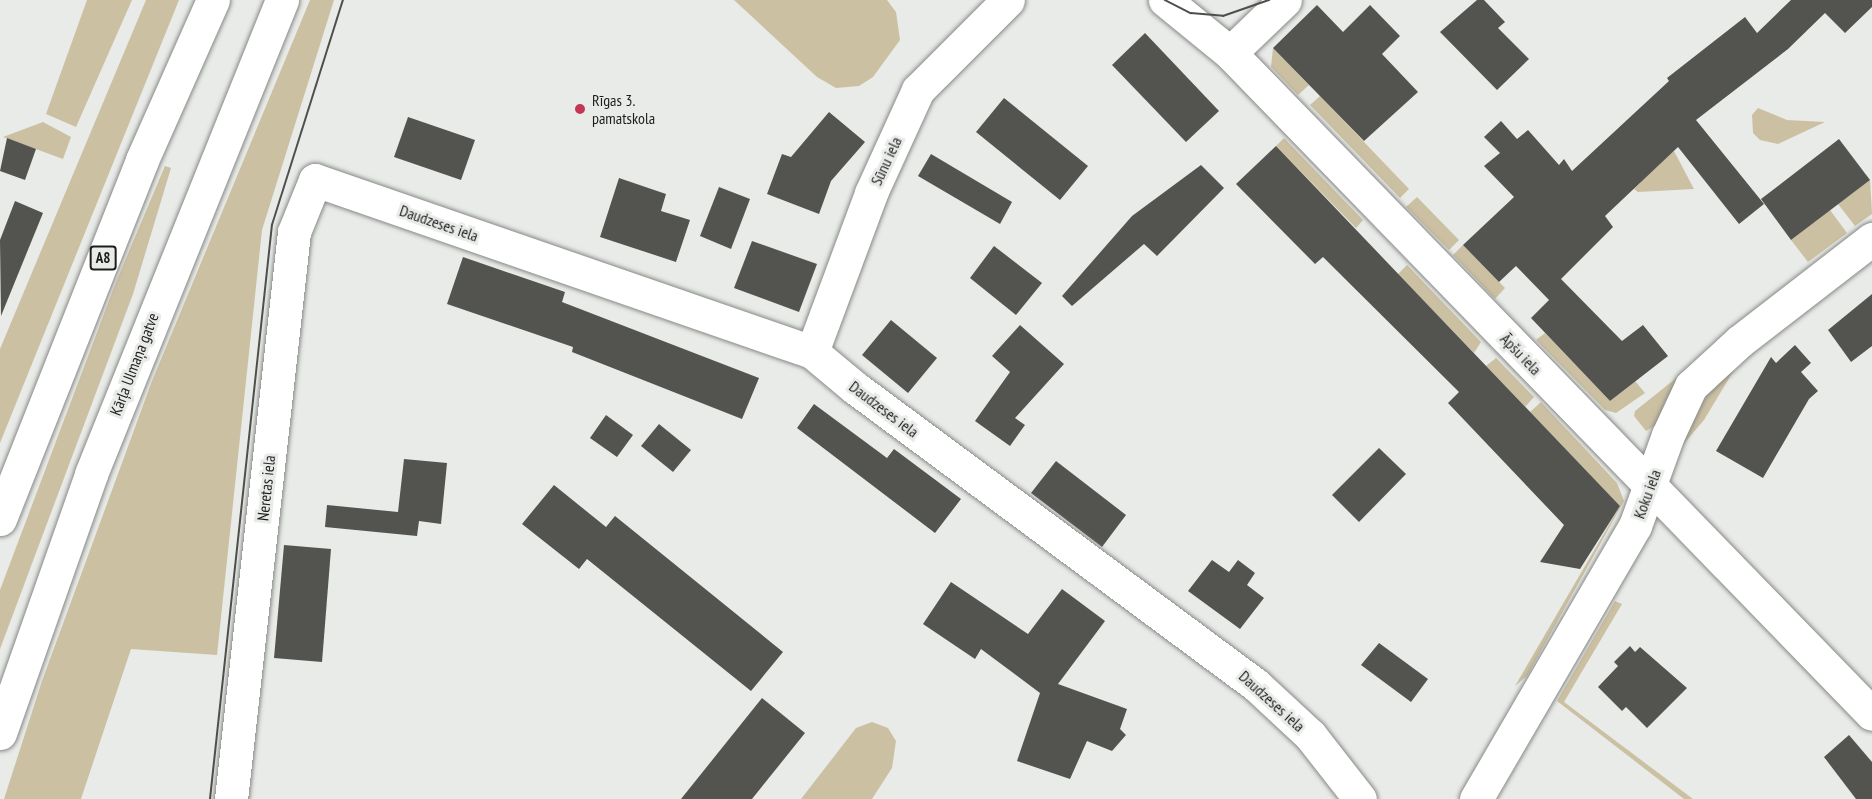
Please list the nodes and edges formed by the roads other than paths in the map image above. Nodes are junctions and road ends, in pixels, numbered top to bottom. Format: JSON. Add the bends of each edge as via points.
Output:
{"nodes":[{"id":1,"x":213,"y":0,"type":"edge"},
{"id":2,"x":282,"y":0,"type":"edge"},
{"id":3,"x":1008,"y":0,"type":"edge"},
{"id":4,"x":1165,"y":0,"type":"edge"},
{"id":5,"x":1285,"y":0,"type":"edge"},
{"id":6,"x":1230,"y":53,"type":"junction"},
{"id":7,"x":315,"y":180,"type":"joint"},
{"id":8,"x":1872,"y":239,"type":"edge"},
{"id":9,"x":812,"y":352,"type":"junction"},
{"id":10,"x":1650,"y":486,"type":"junction"},
{"id":11,"x":0,"y":519,"type":"edge"},
{"id":12,"x":1872,"y":714,"type":"edge"},
{"id":13,"x":0,"y":733,"type":"edge"},
{"id":14,"x":231,"y":799,"type":"edge"},
{"id":15,"x":1360,"y":799,"type":"edge"},
{"id":16,"x":1476,"y":799,"type":"edge"}],
"edges":[{"from":1,"to":11,"type":"main road","number":"A8","via":[[142,160]]},
{"from":2,"to":13,"type":"main road","name":"Kārļa Ulmaņa gatve","via":[[91,474]]},
{"from":3,"to":9,"type":"main road","name":"Sūnu iela","via":[[918,90],[871,193]]},
{"from":4,"to":6,"type":"main road","name":"Āpšu iela"},
{"from":5,"to":6,"type":"main road"},
{"from":6,"to":10,"type":"main road","name":"Āpšu iela"},
{"from":7,"to":9,"type":"main road","name":"Daudzeses iela"},
{"from":7,"to":14,"type":"main road","name":"Neretas iela","via":[[294,232]]},
{"from":8,"to":10,"type":"main road","name":"Koku iela","via":[[1740,341],[1691,387]]},
{"from":9,"to":15,"type":"main road","name":"Daudzeses iela","via":[[1256,685],[1310,735]]},
{"from":10,"to":12,"type":"main road","name":"Āpšu iela"},
{"from":10,"to":16,"type":"main road","name":"Koku iela","via":[[1635,526]]}]}
